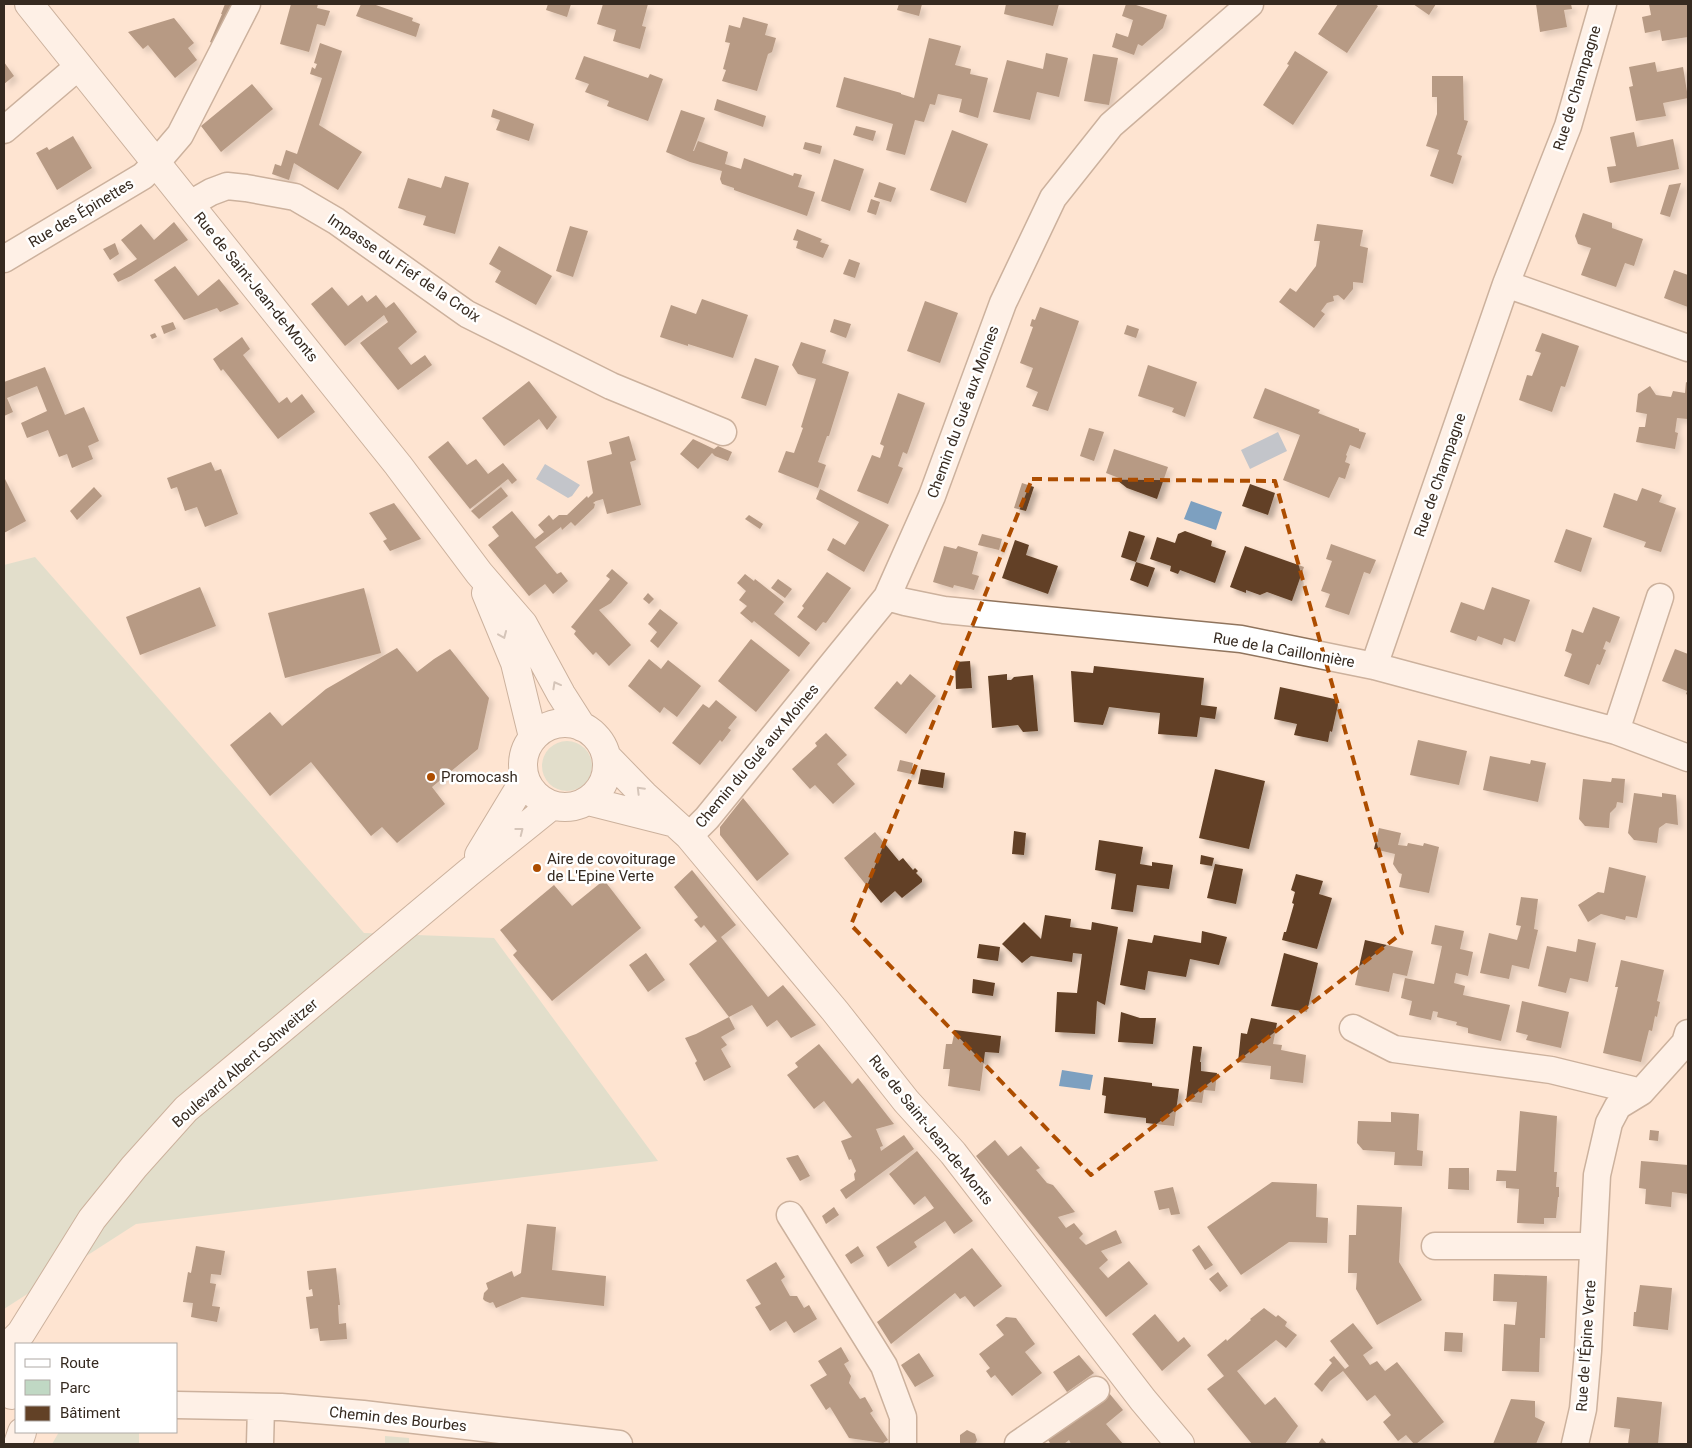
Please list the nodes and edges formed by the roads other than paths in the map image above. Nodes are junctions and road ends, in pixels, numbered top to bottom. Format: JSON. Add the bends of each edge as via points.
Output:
{"nodes":[{"id":1,"x":29,"y":4,"type":"edge"},
{"id":2,"x":247,"y":4,"type":"edge"},
{"id":3,"x":1250,"y":4,"type":"edge"},
{"id":4,"x":1603,"y":4,"type":"edge"},
{"id":5,"x":1224,"y":12,"type":"edge"},
{"id":6,"x":79,"y":66,"type":"junction"},
{"id":7,"x":4,"y":130,"type":"edge"},
{"id":8,"x":156,"y":163,"type":"junction"},
{"id":9,"x":190,"y":204,"type":"junction"},
{"id":10,"x":4,"y":259,"type":"edge"},
{"id":11,"x":1506,"y":284,"type":"junction"},
{"id":12,"x":1688,"y":348,"type":"edge"},
{"id":13,"x":723,"y":432,"type":"dead end"},
{"id":14,"x":479,"y":573,"type":"junction"},
{"id":15,"x":886,"y":597,"type":"junction"},
{"id":16,"x":1660,"y":597,"type":"dead end"},
{"id":17,"x":1374,"y":666,"type":"junction"},
{"id":18,"x":582,"y":726,"type":"junction"},
{"id":19,"x":1616,"y":730,"type":"junction"},
{"id":20,"x":533,"y":737,"type":"junction"},
{"id":21,"x":606,"y":756,"type":"junction"},
{"id":22,"x":1688,"y":758,"type":"edge"},
{"id":23,"x":525,"y":780,"type":"junction"},
{"id":24,"x":588,"y":801,"type":"junction"},
{"id":25,"x":551,"y":806,"type":"junction"},
{"id":26,"x":682,"y":830,"type":"junction"},
{"id":27,"x":468,"y":873,"type":"junction"},
{"id":28,"x":1354,"y":1028,"type":"dead end"},
{"id":29,"x":1688,"y":1033,"type":"edge"},
{"id":30,"x":1641,"y":1092,"type":"junction"},
{"id":31,"x":790,"y":1215,"type":"dead end"},
{"id":32,"x":1435,"y":1246,"type":"dead end"},
{"id":33,"x":1593,"y":1246,"type":"junction"},
{"id":34,"x":15,"y":1342,"type":"edge"},
{"id":35,"x":15,"y":1373,"type":"edge"},
{"id":36,"x":1096,"y":1390,"type":"dead end"},
{"id":37,"x":11,"y":1395,"type":"edge"},
{"id":38,"x":178,"y":1405,"type":"edge"},
{"id":39,"x":261,"y":1407,"type":"junction"},
{"id":40,"x":535,"y":1439,"type":"edge"},
{"id":41,"x":260,"y":1444,"type":"edge"},
{"id":42,"x":619,"y":1444,"type":"edge"},
{"id":43,"x":903,"y":1444,"type":"edge"},
{"id":44,"x":1018,"y":1444,"type":"edge"},
{"id":45,"x":1180,"y":1444,"type":"edge"},
{"id":46,"x":1575,"y":1444,"type":"edge"}],
"edges":[{"from":1,"to":6,"type":"main road","name":"Rue de Saint-Jean-de-Monts"},
{"from":2,"to":8,"type":"street","name":"Rue des Épinettes","via":[[180,135]]},
{"from":3,"to":5,"type":"street","name":"Chemin du Gué aux Moines"},
{"from":4,"to":11,"type":"street","name":"Rue de Champagne","via":[[1568,126]]},
{"from":5,"to":15,"type":"street","name":"Chemin du Gué aux Moines","via":[[1111,125],[1053,198],[1002,303],[932,496]]},
{"from":6,"to":7,"type":"street"},
{"from":6,"to":8,"type":"main road","name":"Rue de Saint-Jean-de-Monts"},
{"from":8,"to":9,"type":"main road","name":"Rue de Saint-Jean-de-Monts"},
{"from":8,"to":10,"type":"street","name":"Rue des Épinettes","via":[[143,176]]},
{"from":9,"to":13,"type":"street","name":"Impasse du Fief de la Croix","via":[[227,186],[295,197],[336,221],[467,314],[611,386]]},
{"from":9,"to":14,"type":"main road","name":"Rue de Saint-Jean-de-Monts","via":[[398,465]]},
{"from":11,"to":12,"type":"street"},
{"from":11,"to":17,"type":"street","name":"Rue de Champagne"},
{"from":18,"to":14,"type":"main road","name":"Rue de Saint-Jean-de-Monts","one_way":true,"via":[[522,624]]},
{"from":14,"to":20,"type":"main road","name":"Rue de Saint-Jean-de-Monts","one_way":true,"via":[[517,667]]},
{"from":15,"to":17,"type":"street","name":"Rue de la Caillonnière","via":[[944,610],[1241,639]]},
{"from":15,"to":26,"type":"street","name":"Chemin du Gué aux Moines","via":[[707,818]]},
{"from":16,"to":19,"type":"street"},
{"from":17,"to":19,"type":"street","name":"Rue de la Caillonnière"},
{"from":18,"to":20,"type":"main road","via":[[556,724],[543,728]]},
{"from":18,"to":21,"type":"main road","via":[[601,744]]},
{"from":19,"to":22,"type":"street","name":"Rue de la Caillonnière"},
{"from":20,"to":23,"type":"main road","via":[[523,757]]},
{"from":21,"to":24,"type":"main road","via":[[604,781]]},
{"from":26,"to":21,"type":"main road","name":"Rue de Saint-Jean-de-Monts","one_way":true},
{"from":23,"to":25,"type":"main road","via":[[531,791]]},
{"from":23,"to":27,"type":"main road","name":"Boulevard Albert Schweitzer"},
{"from":24,"to":25,"type":"main road","via":[[564,808]]},
{"from":24,"to":26,"type":"main road"},
{"from":27,"to":25,"type":"main road","name":"Boulevard Albert Schweitzer","one_way":true},
{"from":26,"to":45,"type":"main road","name":"Rue de Saint-Jean-de-Monts","via":[[835,1011],[906,1101],[953,1153]]},
{"from":27,"to":34,"type":"main road","name":"Boulevard Albert Schweitzer","via":[[186,1109],[92,1218]]},
{"from":28,"to":30,"type":"street","via":[[1394,1049],[1551,1070]]},
{"from":29,"to":30,"type":"street","name":"Rue de l'Épine Verte","via":[[1685,1043]]},
{"from":30,"to":33,"type":"street","name":"Rue de l'Épine Verte","via":[[1618,1106],[1609,1123],[1597,1175]]},
{"from":31,"to":43,"type":"street","via":[[884,1366],[903,1417]]},
{"from":32,"to":33,"type":"street"},
{"from":33,"to":46,"type":"street","name":"Rue de l'Épine Verte","via":[[1584,1399]]},
{"from":35,"to":37,"type":"main road"},
{"from":36,"to":44,"type":"street"},
{"from":38,"to":39,"type":"street","name":"Chemin des Bourbes"},
{"from":39,"to":40,"type":"street","name":"Chemin des Bourbes","via":[[363,1414]]},
{"from":39,"to":41,"type":"street"},
{"from":40,"to":42,"type":"street","name":"Chemin des Bourbes"}]}
